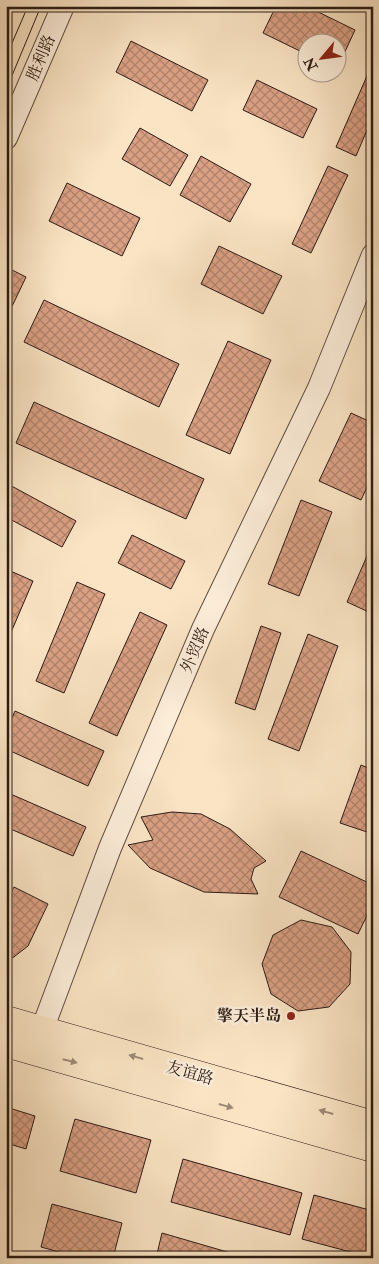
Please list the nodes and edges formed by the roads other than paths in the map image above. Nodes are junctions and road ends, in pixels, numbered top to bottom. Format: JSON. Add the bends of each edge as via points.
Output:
{"nodes":[{"id":1,"x":63,"y":6,"type":"edge"},
{"id":2,"x":6,"y":138,"type":"edge"},
{"id":3,"x":373,"y":255,"type":"edge"},
{"id":4,"x":6,"y":1020,"type":"edge"},
{"id":5,"x":39,"y":1042,"type":"junction"},
{"id":6,"x":6,"y":1043,"type":"edge"},
{"id":7,"x":373,"y":1125,"type":"edge"},
{"id":8,"x":373,"y":1148,"type":"edge"}],
"edges":[{"from":1,"to":2,"type":"street","name":"胜利路"},
{"from":3,"to":5,"type":"street","name":"外贸路","via":[[319,388],[200,637],[110,848]]},
{"from":4,"to":5,"type":"main road","name":"友谊路"},
{"from":5,"to":6,"type":"main road","name":"友谊路"},
{"from":7,"to":5,"type":"main road","name":"友谊路","one_way":true},
{"from":5,"to":8,"type":"main road","name":"友谊路","one_way":true}]}
